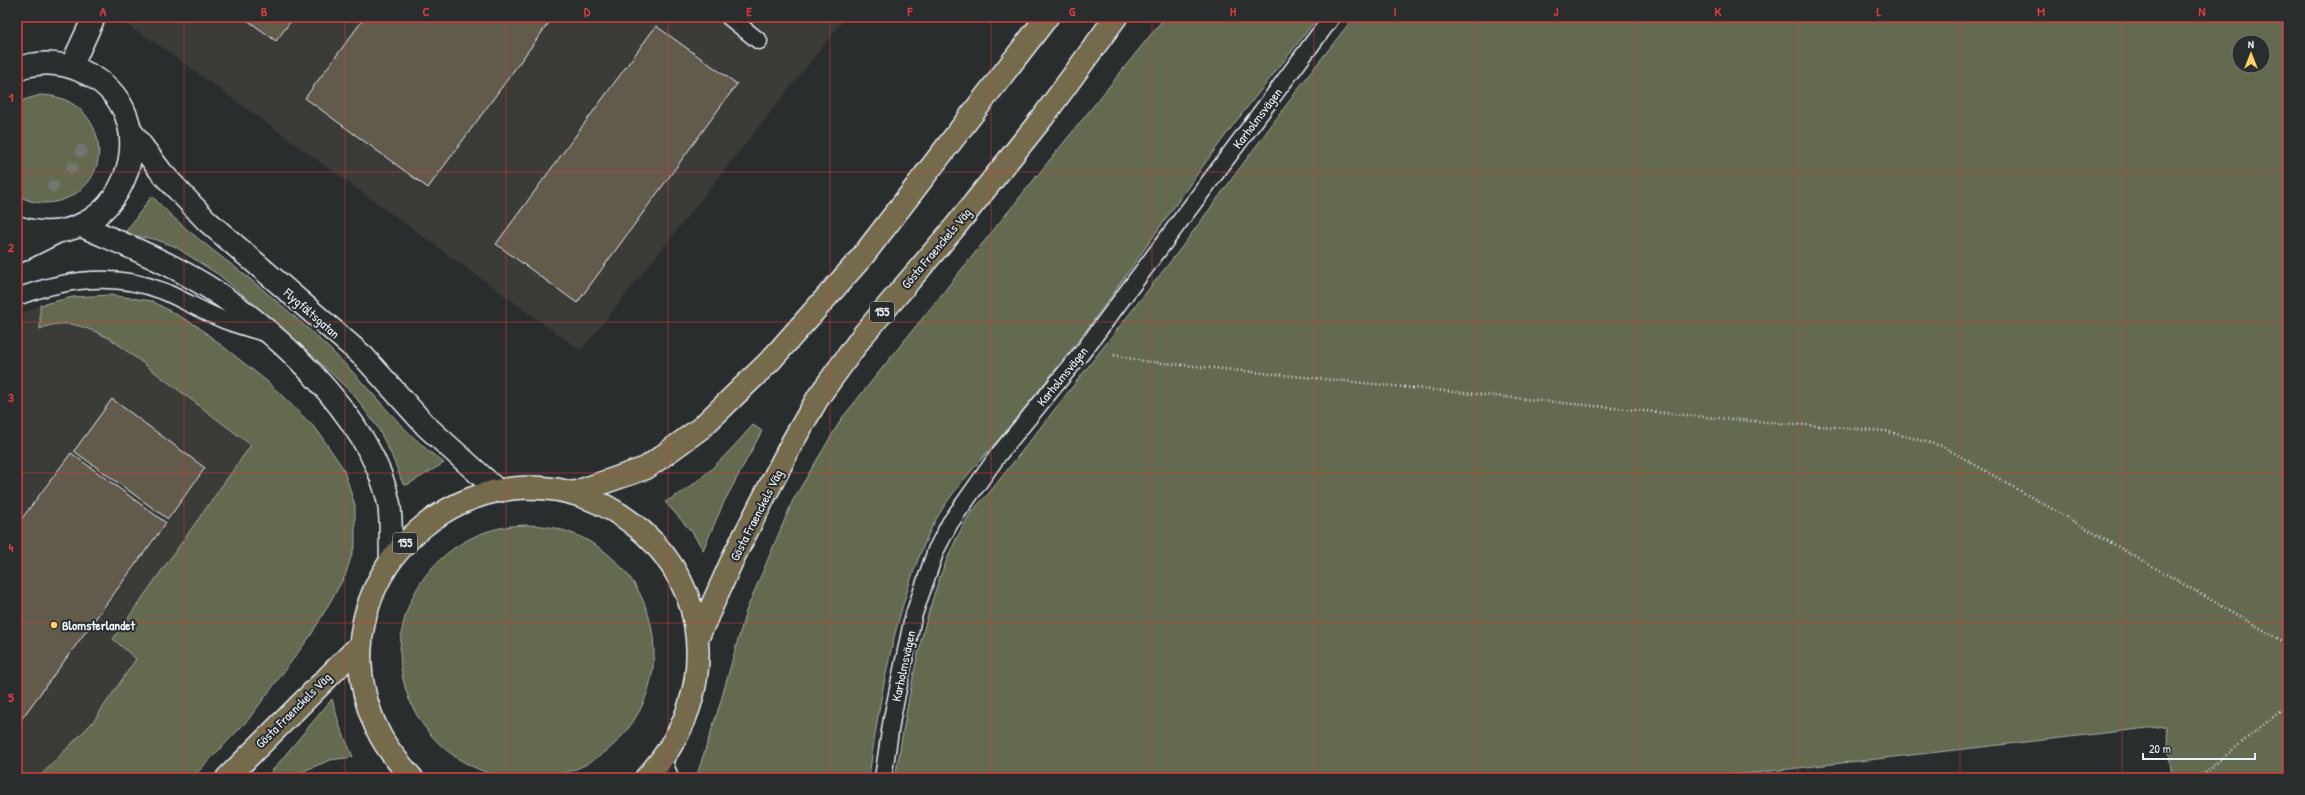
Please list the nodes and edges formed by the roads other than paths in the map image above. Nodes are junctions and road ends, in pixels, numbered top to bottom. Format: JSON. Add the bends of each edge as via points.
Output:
{"nodes":[{"id":1,"x":94,"y":17,"type":"edge"},
{"id":2,"x":729,"y":17,"type":"edge"},
{"id":3,"x":1047,"y":17,"type":"edge"},
{"id":4,"x":1116,"y":17,"type":"edge"},
{"id":5,"x":1332,"y":17,"type":"edge"},
{"id":6,"x":759,"y":41,"type":"dead end"},
{"id":7,"x":71,"y":67,"type":"junction"},
{"id":8,"x":17,"y":69,"type":"edge"},
{"id":9,"x":130,"y":130,"type":"junction"},
{"id":10,"x":17,"y":226,"type":"edge"},
{"id":11,"x":82,"y":226,"type":"junction"},
{"id":12,"x":56,"y":232,"type":"junction"},
{"id":13,"x":17,"y":252,"type":"edge"},
{"id":14,"x":17,"y":297,"type":"edge"},
{"id":15,"x":270,"y":335,"type":"junction"},
{"id":16,"x":498,"y":490,"type":"junction"},
{"id":17,"x":573,"y":493,"type":"junction"},
{"id":18,"x":391,"y":559,"type":"junction"},
{"id":19,"x":697,"y":639,"type":"junction"},
{"id":20,"x":360,"y":644,"type":"junction"},
{"id":21,"x":664,"y":770,"type":"edge"},
{"id":22,"x":227,"y":778,"type":"edge"},
{"id":23,"x":412,"y":778,"type":"edge"},
{"id":24,"x":646,"y":778,"type":"edge"},
{"id":25,"x":883,"y":778,"type":"edge"}],
"edges":[{"from":1,"to":7,"type":"street"},
{"from":2,"to":6,"type":"lane"},
{"from":3,"to":17,"type":"main road","name":"Gösta Fraenckels Väg","number":"155","via":[[862,257],[770,361],[701,428],[646,468]]},
{"from":4,"to":19,"type":"main road","name":"Gösta Fraenckels Väg","number":"155","via":[[1043,117],[955,227],[864,334],[819,396],[735,554]]},
{"from":5,"to":25,"type":"lane","name":"Karholmsvägen","via":[[1084,350],[971,491],[950,524],[936,550],[913,617],[892,718]]},
{"from":7,"to":8,"type":"street","via":[[37,64]]},
{"from":7,"to":9,"type":"street","via":[[85,73],[109,91],[118,102]]},
{"from":9,"to":11,"type":"street","via":[[132,154],[127,176],[116,196],[101,213]]},
{"from":9,"to":16,"type":"street","name":"Flygfältsgatan","via":[[162,173],[207,221],[364,357],[426,426]]},
{"from":10,"to":12,"type":"street","via":[[33,232]]},
{"from":11,"to":12,"type":"street"},
{"from":11,"to":15,"type":"street","via":[[191,277],[247,314]]},
{"from":12,"to":13,"type":"street"},
{"from":14,"to":15,"type":"lane","via":[[46,286],[83,279],[124,282],[162,291],[224,320]]},
{"from":15,"to":18,"type":"street","via":[[336,400],[373,456],[389,505]]},
{"from":16,"to":17,"type":"main road","name":"Gösta Fraenckels Väg","number":"155","via":[[536,487]]},
{"from":16,"to":18,"type":"main road","name":"Gösta Fraenckels Väg","number":"155","via":[[467,499],[438,514],[412,534]]},
{"from":17,"to":19,"type":"main road","name":"Gösta Fraenckels Väg","number":"155","via":[[620,514],[658,546],[685,590],[693,614]]},
{"from":18,"to":20,"type":"main road","name":"Gösta Fraenckels Väg","number":"155","via":[[381,574],[367,608]]},
{"from":19,"to":21,"type":"main road","name":"Gösta Fraenckels Väg","number":"155","via":[[698,672],[691,704]]},
{"from":20,"to":22,"type":"main road","name":"Gösta Fraenckels Väg"},
{"from":20,"to":23,"type":"main road","name":"Gösta Fraenckels Väg","number":"155","via":[[366,702],[377,730],[392,756]]},
{"from":21,"to":24,"type":"main road","name":"Gösta Fraenckels Väg","number":"155"}]}
